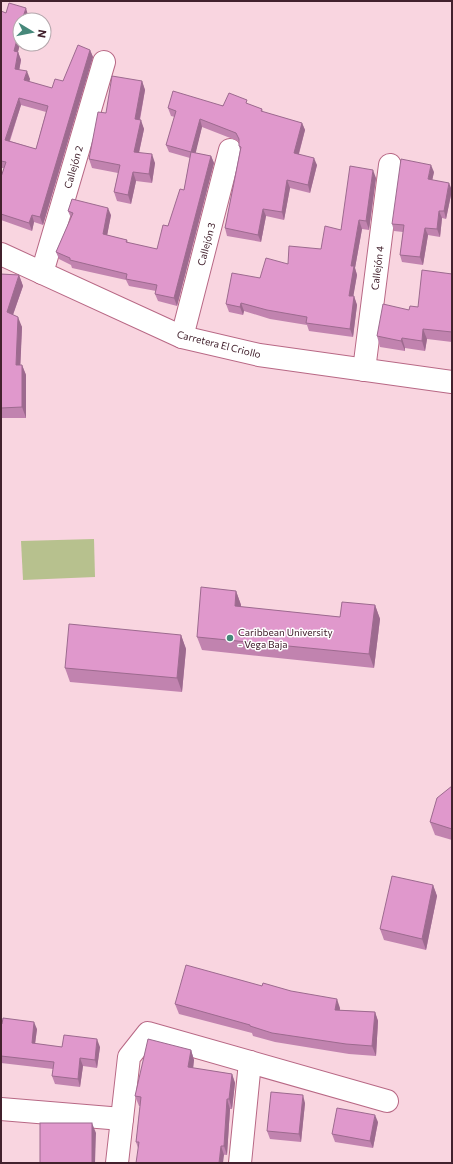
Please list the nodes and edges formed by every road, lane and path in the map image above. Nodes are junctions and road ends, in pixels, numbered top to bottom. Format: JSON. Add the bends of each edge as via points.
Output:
{"nodes":[{"id":1,"x":104,"y":62,"type":"dead end"},
{"id":2,"x":230,"y":150,"type":"dead end"},
{"id":3,"x":390,"y":165,"type":"dead end"},
{"id":4,"x":1,"y":254,"type":"edge"},
{"id":5,"x":42,"y":273,"type":"junction"},
{"id":6,"x":182,"y":337,"type":"junction"},
{"id":7,"x":364,"y":370,"type":"junction"},
{"id":8,"x":452,"y":382,"type":"edge"},
{"id":9,"x":250,"y":1062,"type":"junction"},
{"id":10,"x":387,"y":1101,"type":"dead end"},
{"id":11,"x":1,"y":1109,"type":"edge"},
{"id":12,"x":122,"y":1119,"type":"junction"},
{"id":13,"x":118,"y":1163,"type":"edge"},
{"id":14,"x":240,"y":1163,"type":"edge"}],
"edges":[{"from":1,"to":5,"type":"street","name":"Callejón 2"},
{"from":2,"to":6,"type":"street","name":"Callejón 3"},
{"from":3,"to":7,"type":"street","name":"Callejón 4"},
{"from":4,"to":5,"type":"street","name":"Carretera El Criollo"},
{"from":5,"to":6,"type":"street","name":"Carretera El Criollo"},
{"from":6,"to":7,"type":"street","name":"Carretera El Criollo","via":[[259,355]]},
{"from":7,"to":8,"type":"street","name":"Carretera El Criollo"},
{"from":9,"to":10,"type":"street"},
{"from":9,"to":12,"type":"street","via":[[148,1033],[129,1057]]},
{"from":9,"to":14,"type":"street"},
{"from":11,"to":12,"type":"street"},
{"from":12,"to":13,"type":"street"}]}
